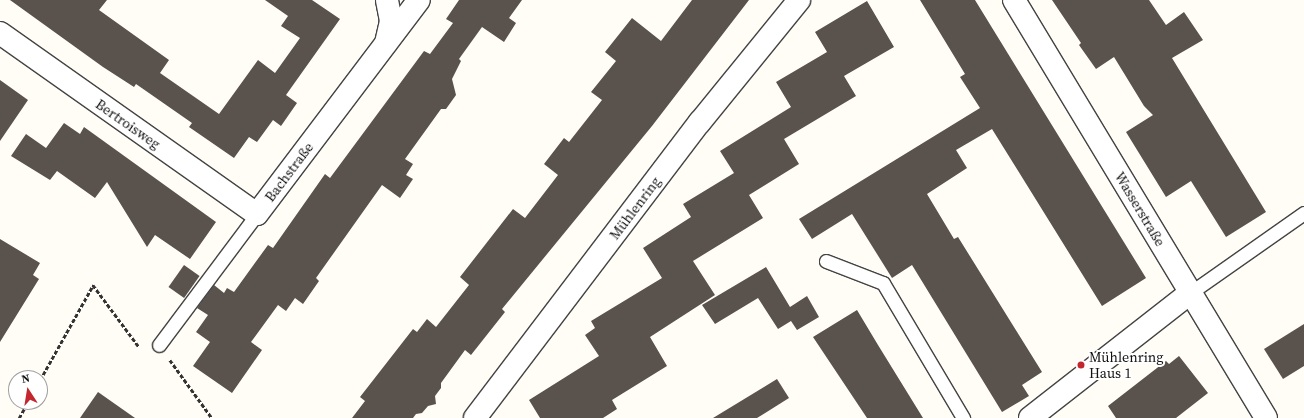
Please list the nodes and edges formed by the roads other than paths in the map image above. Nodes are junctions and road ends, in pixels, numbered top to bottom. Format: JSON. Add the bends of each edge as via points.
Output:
{"nodes":[{"id":1,"x":387,"y":0,"type":"edge"},
{"id":2,"x":419,"y":0,"type":"edge"},
{"id":3,"x":799,"y":0,"type":"edge"},
{"id":4,"x":1014,"y":0,"type":"edge"},
{"id":5,"x":0,"y":33,"type":"edge"},
{"id":6,"x":385,"y":46,"type":"junction"},
{"id":7,"x":1304,"y":213,"type":"edge"},
{"id":8,"x":257,"y":214,"type":"junction"},
{"id":9,"x":826,"y":261,"type":"dead end"},
{"id":10,"x":1190,"y":294,"type":"junction"},
{"id":11,"x":159,"y":345,"type":"road end"},
{"id":12,"x":475,"y":418,"type":"edge"},
{"id":13,"x":963,"y":418,"type":"edge"},
{"id":14,"x":1030,"y":418,"type":"edge"},
{"id":15,"x":1266,"y":418,"type":"edge"}],
"edges":[{"from":1,"to":6,"type":"street","via":[[391,21]]},
{"from":2,"to":6,"type":"street","name":"Bachstraße"},
{"from":3,"to":12,"type":"street","name":"Mühlenring","via":[[700,122]]},
{"from":4,"to":10,"type":"street","name":"Wasserstraße"},
{"from":5,"to":8,"type":"street","name":"Bertroisweg"},
{"from":6,"to":8,"type":"street","name":"Bachstraße"},
{"from":7,"to":10,"type":"lane"},
{"from":8,"to":11,"type":"lane","name":"Bachstraße"},
{"from":9,"to":13,"type":"lane","via":[[883,283]]},
{"from":10,"to":14,"type":"street"},
{"from":10,"to":15,"type":"street","name":"Wasserstraße"}]}
